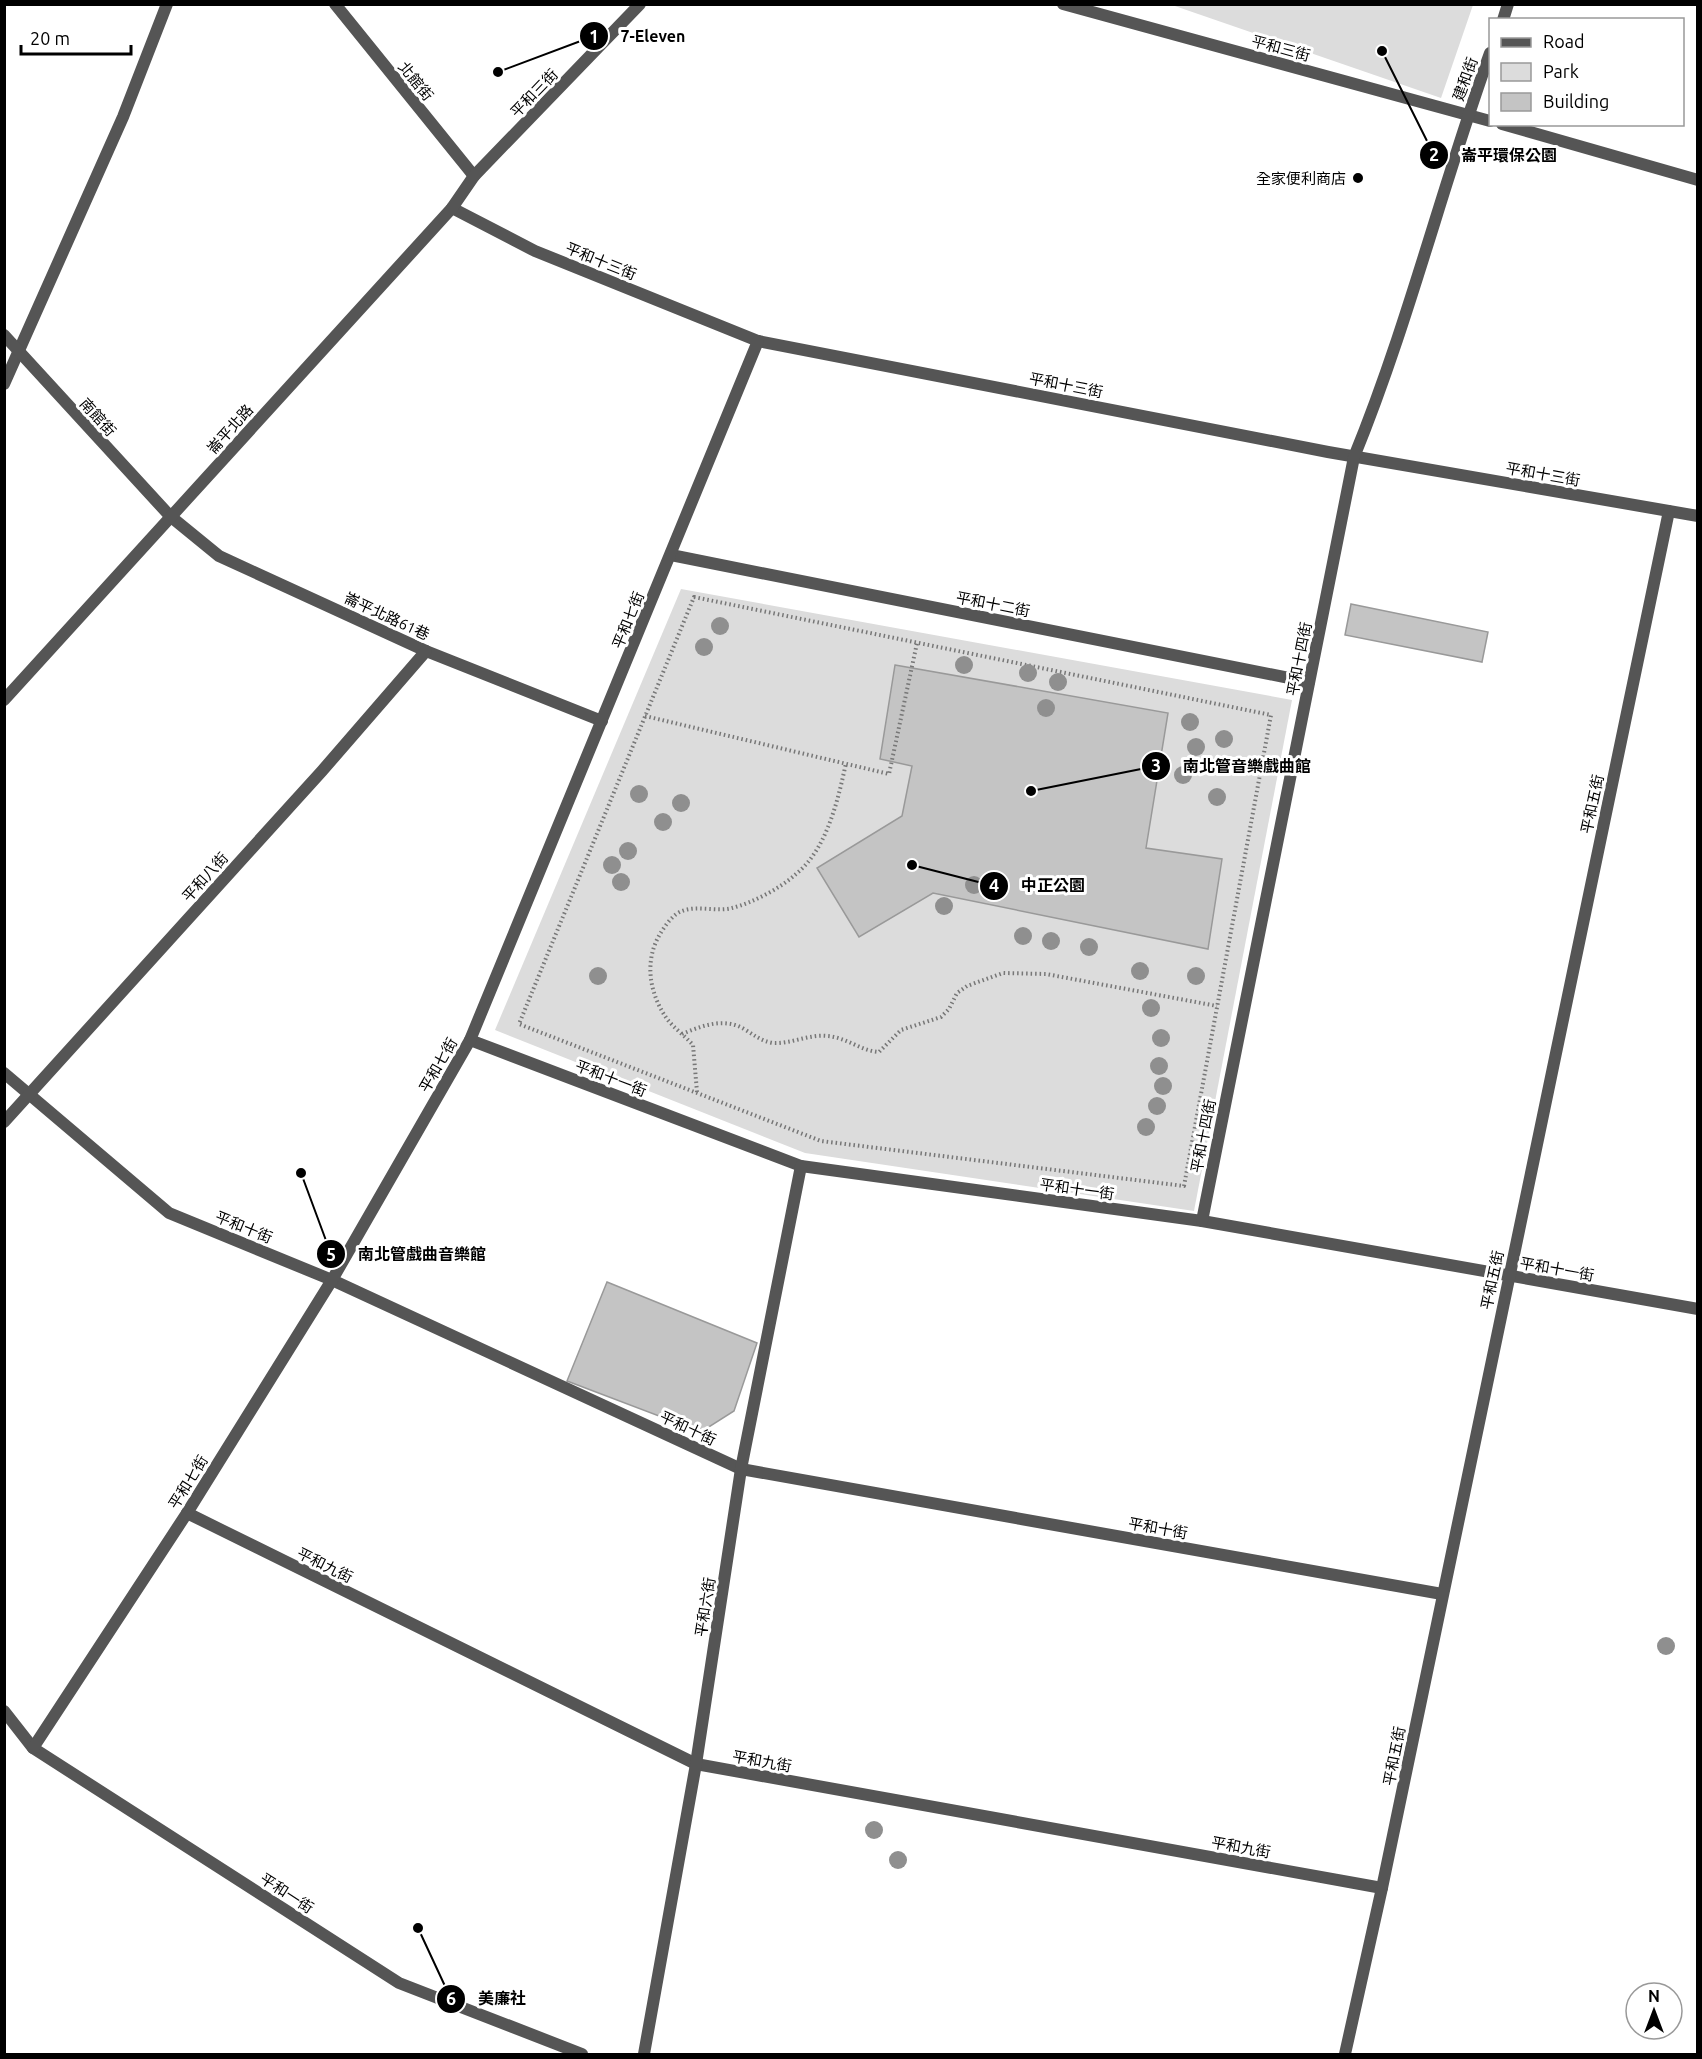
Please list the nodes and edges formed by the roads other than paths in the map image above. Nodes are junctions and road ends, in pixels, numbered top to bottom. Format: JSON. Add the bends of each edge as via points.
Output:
{"nodes":[{"id":1,"x":167,"y":4,"type":"edge"},
{"id":2,"x":335,"y":4,"type":"edge"},
{"id":3,"x":640,"y":4,"type":"edge"},
{"id":4,"x":1063,"y":4,"type":"edge"},
{"id":5,"x":1489,"y":58,"type":"edge"},
{"id":6,"x":1468,"y":115,"type":"junction"},
{"id":7,"x":1489,"y":120,"type":"edge"},
{"id":8,"x":1509,"y":126,"type":"edge"},
{"id":9,"x":474,"y":176,"type":"junction"},
{"id":10,"x":1698,"y":180,"type":"edge"},
{"id":11,"x":452,"y":208,"type":"junction"},
{"id":12,"x":4,"y":335,"type":"edge"},
{"id":13,"x":758,"y":341,"type":"junction"},
{"id":14,"x":20,"y":352,"type":"junction"},
{"id":15,"x":4,"y":384,"type":"edge"},
{"id":16,"x":1354,"y":457,"type":"junction"},
{"id":17,"x":1669,"y":511,"type":"junction"},
{"id":18,"x":170,"y":516,"type":"junction"},
{"id":19,"x":1698,"y":516,"type":"edge"},
{"id":20,"x":671,"y":555,"type":"junction"},
{"id":21,"x":426,"y":651,"type":"junction"},
{"id":22,"x":1309,"y":682,"type":"junction"},
{"id":23,"x":4,"y":700,"type":"edge"},
{"id":24,"x":602,"y":721,"type":"junction"},
{"id":25,"x":470,"y":1040,"type":"junction"},
{"id":26,"x":4,"y":1073,"type":"edge"},
{"id":27,"x":29,"y":1094,"type":"junction"},
{"id":28,"x":4,"y":1122,"type":"edge"},
{"id":29,"x":801,"y":1166,"type":"junction"},
{"id":30,"x":1202,"y":1221,"type":"junction"},
{"id":31,"x":1508,"y":1276,"type":"junction"},
{"id":32,"x":332,"y":1280,"type":"junction"},
{"id":33,"x":1698,"y":1309,"type":"edge"},
{"id":34,"x":741,"y":1469,"type":"junction"},
{"id":35,"x":187,"y":1513,"type":"junction"},
{"id":36,"x":1442,"y":1594,"type":"junction"},
{"id":37,"x":4,"y":1711,"type":"edge"},
{"id":38,"x":33,"y":1748,"type":"junction"},
{"id":39,"x":696,"y":1764,"type":"junction"},
{"id":40,"x":1383,"y":1888,"type":"junction"},
{"id":41,"x":582,"y":2055,"type":"edge"},
{"id":42,"x":644,"y":2055,"type":"edge"},
{"id":43,"x":1345,"y":2055,"type":"edge"}],
"edges":[{"from":1,"to":14,"type":"street","via":[[123,117]]},
{"from":2,"to":9,"type":"street","name":"北館街"},
{"from":3,"to":9,"type":"street","name":"平和三街"},
{"from":4,"to":6,"type":"street","name":"平和三街"},
{"from":5,"to":6,"type":"street","name":"建和街"},
{"from":6,"to":7,"type":"street","name":"平和三街"},
{"from":6,"to":16,"type":"street","name":"平和十四街","via":[[1374,409]]},
{"from":8,"to":10,"type":"street"},
{"from":9,"to":11,"type":"street","name":"崙平北路"},
{"from":11,"to":13,"type":"street","name":"平和十三街","via":[[535,251]]},
{"from":11,"to":18,"type":"street","name":"崙平北路"},
{"from":12,"to":14,"type":"street","name":"南館街"},
{"from":13,"to":16,"type":"street","name":"平和十三街"},
{"from":13,"to":20,"type":"street","name":"平和七街"},
{"from":14,"to":15,"type":"street"},
{"from":14,"to":18,"type":"street","name":"南館街"},
{"from":16,"to":17,"type":"street","name":"平和十三街"},
{"from":16,"to":22,"type":"street","name":"平和十四街"},
{"from":17,"to":19,"type":"street","name":"平和十三街"},
{"from":17,"to":31,"type":"street","name":"平和五街"},
{"from":18,"to":21,"type":"street","name":"崙平北路61巷","via":[[219,556]]},
{"from":18,"to":23,"type":"street","name":"崙平北路"},
{"from":20,"to":22,"type":"street","name":"平和十二街"},
{"from":20,"to":24,"type":"street","name":"平和七街"},
{"from":21,"to":24,"type":"street","name":"崙平北路61巷"},
{"from":21,"to":27,"type":"street","name":"平和八街"},
{"from":22,"to":30,"type":"street","name":"平和十四街"},
{"from":24,"to":25,"type":"street","name":"平和七街"},
{"from":25,"to":29,"type":"street","name":"平和十一街"},
{"from":25,"to":32,"type":"street","name":"平和七街"},
{"from":26,"to":27,"type":"street","name":"平和十街"},
{"from":27,"to":28,"type":"street","name":"平和八街"},
{"from":27,"to":32,"type":"street","name":"平和十街","via":[[169,1213]]},
{"from":29,"to":30,"type":"street","name":"平和十一街"},
{"from":29,"to":34,"type":"street","name":"平和六街"},
{"from":30,"to":31,"type":"street","name":"平和十一街"},
{"from":31,"to":33,"type":"street","name":"平和十一街"},
{"from":31,"to":36,"type":"street","name":"平和五街"},
{"from":32,"to":34,"type":"street","name":"平和十街"},
{"from":32,"to":35,"type":"street","name":"平和七街"},
{"from":34,"to":36,"type":"street","name":"平和十街"},
{"from":34,"to":39,"type":"street","name":"平和六街"},
{"from":35,"to":38,"type":"street","name":"平和七街"},
{"from":35,"to":39,"type":"street","name":"平和九街"},
{"from":36,"to":40,"type":"street","name":"平和五街"},
{"from":37,"to":38,"type":"street","name":"平和一街"},
{"from":38,"to":41,"type":"street","name":"平和一街","via":[[399,1983]]},
{"from":39,"to":40,"type":"street","name":"平和九街"},
{"from":39,"to":42,"type":"street","name":"平和六街"},
{"from":40,"to":43,"type":"street","name":"平和五街"}]}
